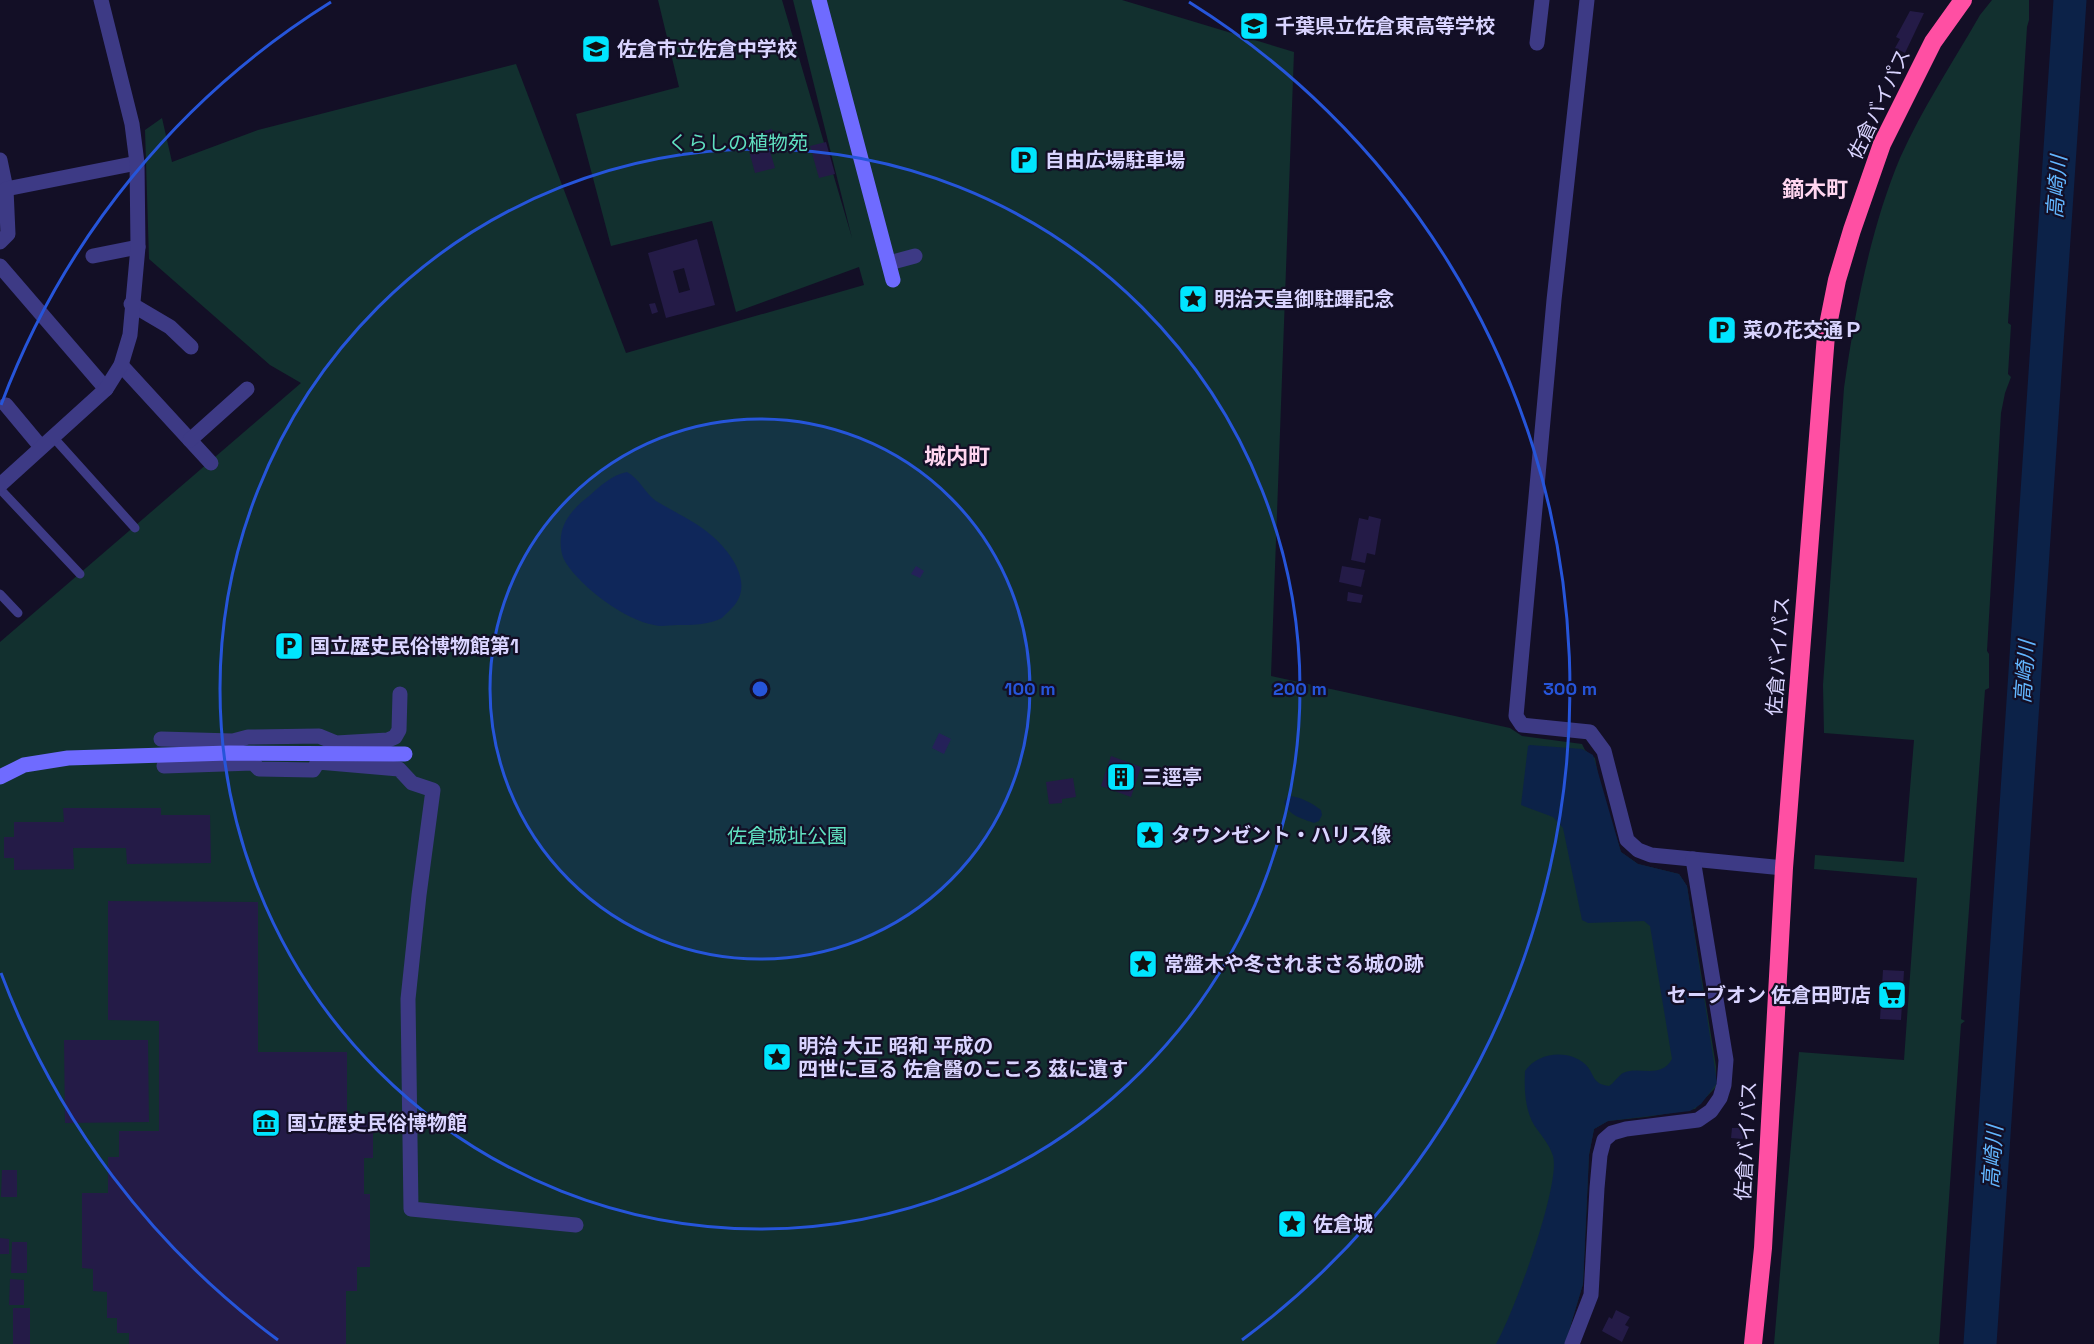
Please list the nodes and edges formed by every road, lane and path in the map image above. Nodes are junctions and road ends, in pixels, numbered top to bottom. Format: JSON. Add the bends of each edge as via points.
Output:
{"nodes":[{"id":1,"x":100,"y":0,"type":"edge"},
{"id":2,"x":819,"y":0,"type":"edge"},
{"id":3,"x":1542,"y":0,"type":"edge"},
{"id":4,"x":1587,"y":0,"type":"edge"},
{"id":5,"x":1963,"y":0,"type":"edge"},
{"id":6,"x":1537,"y":43,"type":"dead end"},
{"id":7,"x":0,"y":160,"type":"edge"},
{"id":8,"x":137,"y":163,"type":"junction"},
{"id":9,"x":6,"y":189,"type":"junction"},
{"id":10,"x":0,"y":242,"type":"edge"},
{"id":11,"x":138,"y":247,"type":"junction"},
{"id":12,"x":93,"y":256,"type":"dead end"},
{"id":13,"x":915,"y":256,"type":"dead end"},
{"id":14,"x":889,"y":263,"type":"junction"},
{"id":15,"x":0,"y":266,"type":"edge"},
{"id":16,"x":893,"y":280,"type":"dead end"},
{"id":17,"x":131,"y":304,"type":"junction"},
{"id":18,"x":192,"y":347,"type":"dead end"},
{"id":19,"x":121,"y":364,"type":"junction"},
{"id":20,"x":106,"y":389,"type":"junction"},
{"id":21,"x":248,"y":389,"type":"dead end"},
{"id":22,"x":6,"y":405,"type":"dead end"},
{"id":23,"x":190,"y":440,"type":"junction"},
{"id":24,"x":47,"y":442,"type":"junction"},
{"id":25,"x":211,"y":464,"type":"dead end"},
{"id":26,"x":0,"y":487,"type":"edge"},
{"id":27,"x":135,"y":528,"type":"dead end"},
{"id":28,"x":80,"y":574,"type":"dead end"},
{"id":29,"x":0,"y":594,"type":"edge"},
{"id":30,"x":18,"y":613,"type":"dead end"},
{"id":31,"x":400,"y":694,"type":"dead end"},
{"id":32,"x":161,"y":739,"type":"dead end"},
{"id":33,"x":405,"y":754,"type":"dead end"},
{"id":34,"x":164,"y":766,"type":"dead end"},
{"id":35,"x":0,"y":777,"type":"edge"},
{"id":36,"x":1693,"y":860,"type":"junction"},
{"id":37,"x":1784,"y":868,"type":"junction"},
{"id":38,"x":576,"y":1225,"type":"dead end"},
{"id":39,"x":1572,"y":1344,"type":"edge"},
{"id":40,"x":1753,"y":1344,"type":"edge"}],
"edges":[{"from":1,"to":8,"type":"street","via":[[132,124]]},
{"from":2,"to":14,"type":"street"},
{"from":3,"to":6,"type":"street"},
{"from":4,"to":36,"type":"street","via":[[1553,312],[1516,716],[1522,725],[1590,732],[1604,751],[1627,840],[1651,855]]},
{"from":5,"to":37,"type":"highway","name":"佐倉バイパス","via":[[1933,42],[1882,144],[1846,250],[1826,334]]},
{"from":7,"to":9,"type":"street"},
{"from":8,"to":9,"type":"street"},
{"from":8,"to":11,"type":"street"},
{"from":9,"to":10,"type":"street","via":[[8,234]]},
{"from":11,"to":12,"type":"street"},
{"from":11,"to":17,"type":"street"},
{"from":13,"to":14,"type":"street"},
{"from":14,"to":16,"type":"street"},
{"from":15,"to":20,"type":"street"},
{"from":17,"to":18,"type":"street","via":[[170,327]]},
{"from":17,"to":19,"type":"street","via":[[130,334]]},
{"from":19,"to":20,"type":"street"},
{"from":19,"to":23,"type":"street"},
{"from":20,"to":24,"type":"street"},
{"from":21,"to":23,"type":"street"},
{"from":22,"to":24,"type":"street"},
{"from":23,"to":25,"type":"street"},
{"from":24,"to":26,"type":"street"},
{"from":24,"to":27,"type":"lane"},
{"from":26,"to":28,"type":"lane"},
{"from":29,"to":30,"type":"lane"},
{"from":31,"to":32,"type":"street","via":[[399,730],[388,740],[336,743],[319,736],[248,737],[233,741]]},
{"from":33,"to":35,"type":"street","via":[[229,753],[68,758],[24,765]]},
{"from":34,"to":38,"type":"street","via":[[254,763],[259,769],[313,770],[318,762],[399,769],[412,783],[433,790],[408,999],[411,1209]]},
{"from":36,"to":37,"type":"street"},
{"from":36,"to":39,"type":"street","via":[[1726,1059],[1724,1085],[1711,1111],[1698,1120],[1626,1129],[1604,1140],[1590,1295]]},
{"from":37,"to":40,"type":"highway","name":"佐倉バイパス","via":[[1763,1248]]}]}
